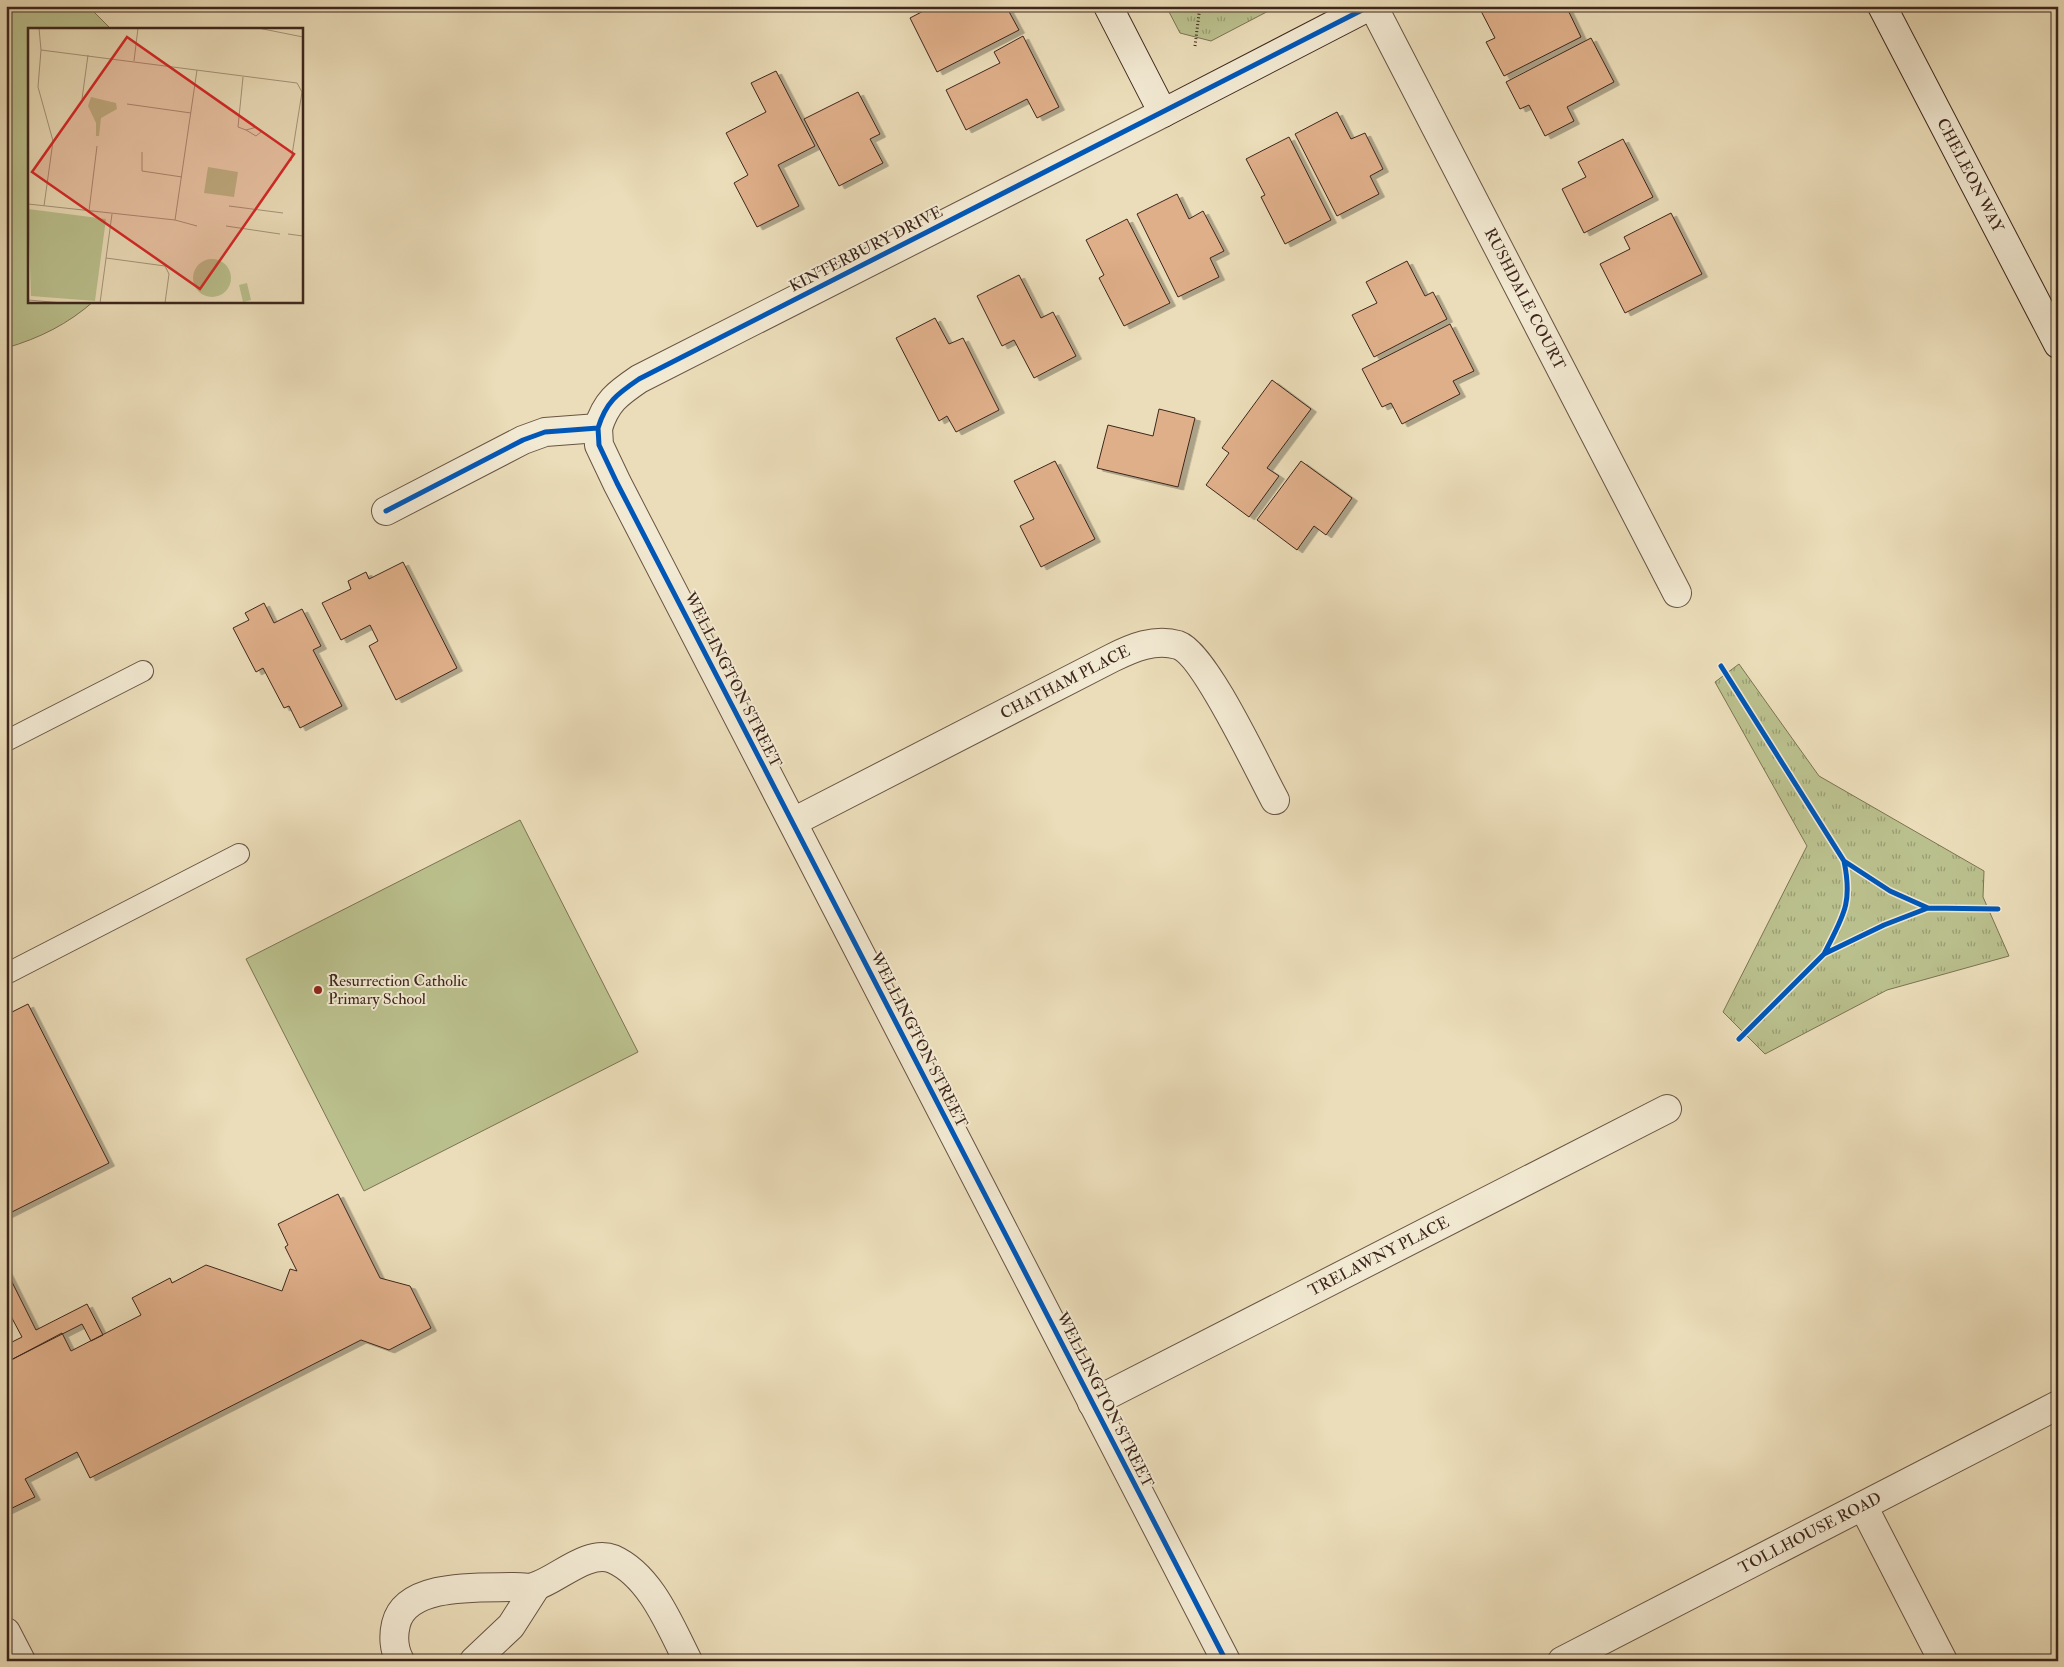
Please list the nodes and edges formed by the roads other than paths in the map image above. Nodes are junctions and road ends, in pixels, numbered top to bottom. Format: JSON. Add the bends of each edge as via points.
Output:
{"nodes":[{"id":1,"x":1108,"y":6,"type":"edge"},
{"id":2,"x":1370,"y":6,"type":"edge"},
{"id":3,"x":1374,"y":6,"type":"edge"},
{"id":4,"x":1882,"y":6,"type":"edge"},
{"id":5,"x":1163,"y":112,"type":"junction"},
{"id":6,"x":2058,"y":344,"type":"edge"},
{"id":7,"x":598,"y":428,"type":"junction"},
{"id":8,"x":386,"y":511,"type":"dead end"},
{"id":9,"x":1677,"y":593,"type":"dead end"},
{"id":10,"x":143,"y":670,"type":"dead end"},
{"id":11,"x":6,"y":741,"type":"edge"},
{"id":12,"x":1275,"y":800,"type":"dead end"},
{"id":13,"x":793,"y":822,"type":"junction"},
{"id":14,"x":239,"y":854,"type":"dead end"},
{"id":15,"x":6,"y":974,"type":"edge"},
{"id":16,"x":1667,"y":1109,"type":"dead end"},
{"id":17,"x":1092,"y":1403,"type":"junction"},
{"id":18,"x":2058,"y":1405,"type":"edge"},
{"id":19,"x":1863,"y":1506,"type":"junction"},
{"id":20,"x":536,"y":1587,"type":"junction"},
{"id":21,"x":6,"y":1632,"type":"edge"},
{"id":22,"x":21,"y":1661,"type":"edge"},
{"id":23,"x":400,"y":1661,"type":"edge"},
{"id":24,"x":474,"y":1661,"type":"edge"},
{"id":25,"x":688,"y":1661,"type":"edge"},
{"id":26,"x":1226,"y":1661,"type":"edge"},
{"id":27,"x":1562,"y":1661,"type":"edge"},
{"id":28,"x":1943,"y":1661,"type":"edge"}],
"edges":[{"from":1,"to":5,"type":"street"},
{"from":2,"to":5,"type":"street","name":"KINTERBURY DRIVE"},
{"from":3,"to":9,"type":"street","name":"RUSHDALE COURT"},
{"from":4,"to":6,"type":"street","name":"CHELEON WAY"},
{"from":5,"to":7,"type":"street","name":"KINTERBURY DRIVE","via":[[639,379],[615,396],[603,412]]},
{"from":7,"to":8,"type":"street","via":[[546,432],[524,440]]},
{"from":7,"to":13,"type":"street","name":"WELLINGTON STREET","via":[[599,445],[607,463]]},
{"from":10,"to":11,"type":"lane"},
{"from":12,"to":13,"type":"street","name":"CHATHAM PLACE","via":[[1194,657],[1179,646],[1162,642],[1138,646],[1112,658]]},
{"from":13,"to":17,"type":"street","name":"WELLINGTON STREET"},
{"from":14,"to":15,"type":"lane"},
{"from":16,"to":17,"type":"street","name":"TRELAWNY PLACE"},
{"from":17,"to":26,"type":"street","name":"WELLINGTON STREET"},
{"from":18,"to":19,"type":"street","name":"TOLLHOUSE ROAD"},
{"from":19,"to":27,"type":"street","name":"TOLLHOUSE ROAD"},
{"from":19,"to":28,"type":"street"},
{"from":20,"to":23,"type":"street","via":[[456,1589],[422,1595],[407,1605],[396,1621],[393,1637]]},
{"from":20,"to":24,"type":"street","via":[[511,1626]]},
{"from":20,"to":25,"type":"street","via":[[573,1566],[596,1558],[610,1558],[626,1565],[644,1584],[668,1620]]},
{"from":21,"to":22,"type":"street"}]}
